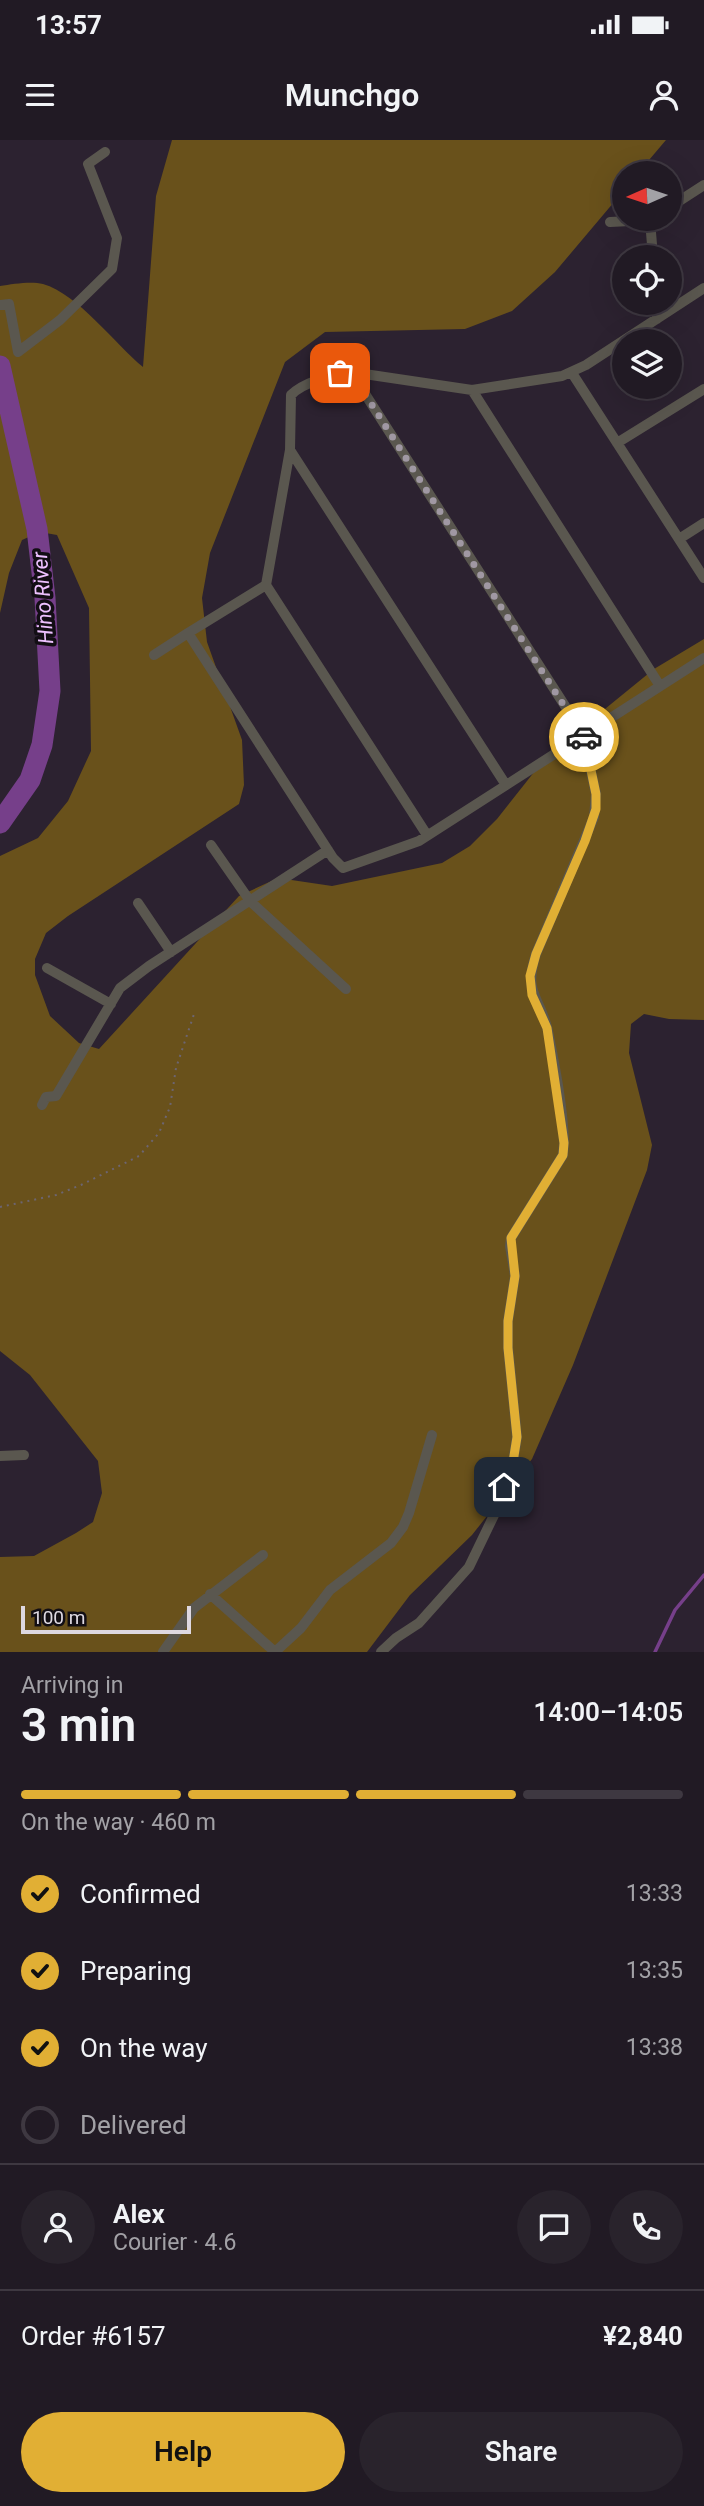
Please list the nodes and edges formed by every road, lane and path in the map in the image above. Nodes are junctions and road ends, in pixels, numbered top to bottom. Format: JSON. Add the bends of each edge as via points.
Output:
{"nodes":[{"id":1,"x":105,"y":152,"type":"dead end"},
{"id":2,"x":704,"y":185,"type":"edge"},
{"id":3,"x":682,"y":199,"type":"edge"},
{"id":4,"x":704,"y":288,"type":"edge"},
{"id":5,"x":0,"y":305,"type":"edge"},
{"id":6,"x":657,"y":315,"type":"edge"},
{"id":7,"x":657,"y":319,"type":"junction"},
{"id":8,"x":351,"y":372,"type":"junction"},
{"id":9,"x":572,"y":373,"type":"junction"},
{"id":10,"x":704,"y":389,"type":"edge"},
{"id":11,"x":472,"y":390,"type":"junction"},
{"id":12,"x":617,"y":443,"type":"junction"},
{"id":13,"x":290,"y":450,"type":"junction"},
{"id":14,"x":704,"y":523,"type":"edge"},
{"id":15,"x":679,"y":539,"type":"junction"},
{"id":16,"x":704,"y":578,"type":"edge"},
{"id":17,"x":266,"y":585,"type":"junction"},
{"id":18,"x":188,"y":634,"type":"junction"},
{"id":19,"x":154,"y":655,"type":"dead end"},
{"id":20,"x":704,"y":658,"type":"edge"},
{"id":21,"x":660,"y":686,"type":"junction"},
{"id":22,"x":583,"y":734,"type":"junction"},
{"id":23,"x":506,"y":785,"type":"junction"},
{"id":24,"x":428,"y":835,"type":"junction"},
{"id":25,"x":211,"y":845,"type":"dead end"},
{"id":26,"x":328,"y":850,"type":"junction"},
{"id":27,"x":250,"y":901,"type":"junction"},
{"id":28,"x":138,"y":903,"type":"dead end"},
{"id":29,"x":171,"y":952,"type":"junction"},
{"id":30,"x":47,"y":968,"type":"dead end"},
{"id":31,"x":346,"y":989,"type":"dead end"},
{"id":32,"x":111,"y":1004,"type":"junction"},
{"id":33,"x":195,"y":1011,"type":"dead end"},
{"id":34,"x":41,"y":1105,"type":"dead end"},
{"id":35,"x":0,"y":1207,"type":"edge"},
{"id":36,"x":432,"y":1436,"type":"dead end"},
{"id":37,"x":24,"y":1455,"type":"dead end"},
{"id":38,"x":0,"y":1456,"type":"edge"},
{"id":39,"x":263,"y":1555,"type":"dead end"},
{"id":40,"x":209,"y":1594,"type":"junction"},
{"id":41,"x":163,"y":1652,"type":"edge"},
{"id":42,"x":275,"y":1652,"type":"edge"},
{"id":43,"x":381,"y":1652,"type":"edge"}],
"edges":[{"from":1,"to":5,"type":"street","via":[[88,164],[117,238],[112,269],[60,320],[18,352],[9,304]]},
{"from":2,"to":3,"type":"street"},
{"from":4,"to":7,"type":"street"},
{"from":6,"to":7,"type":"street"},
{"from":7,"to":9,"type":"street"},
{"from":8,"to":11,"type":"street"},
{"from":8,"to":13,"type":"street","via":[[294,391]]},
{"from":8,"to":22,"type":"street"},
{"from":9,"to":11,"type":"street"},
{"from":9,"to":12,"type":"street"},
{"from":10,"to":12,"type":"street"},
{"from":11,"to":21,"type":"street"},
{"from":12,"to":15,"type":"street"},
{"from":13,"to":17,"type":"street"},
{"from":13,"to":23,"type":"street"},
{"from":14,"to":15,"type":"street"},
{"from":15,"to":16,"type":"street"},
{"from":17,"to":18,"type":"street"},
{"from":17,"to":24,"type":"street"},
{"from":18,"to":19,"type":"street"},
{"from":18,"to":26,"type":"street"},
{"from":20,"to":21,"type":"street"},
{"from":21,"to":22,"type":"street"},
{"from":22,"to":23,"type":"street"},
{"from":22,"to":43,"type":"street","via":[[596,809],[530,976],[532,995],[547,1028],[564,1143],[563,1155],[511,1238],[515,1276],[508,1348],[517,1437],[513,1462],[469,1567],[419,1623]]},
{"from":23,"to":24,"type":"street"},
{"from":24,"to":26,"type":"street","via":[[343,868]]},
{"from":25,"to":27,"type":"street"},
{"from":26,"to":27,"type":"street"},
{"from":27,"to":29,"type":"street"},
{"from":27,"to":31,"type":"street"},
{"from":28,"to":29,"type":"street"},
{"from":29,"to":32,"type":"street","via":[[120,988]]},
{"from":30,"to":32,"type":"street"},
{"from":32,"to":34,"type":"street","via":[[56,1096],[46,1097]]},
{"from":33,"to":35,"type":"path","via":[[170,1107],[159,1133],[139,1156],[57,1195]]},
{"from":36,"to":42,"type":"street","via":[[403,1527],[391,1543],[330,1590],[301,1628]]},
{"from":37,"to":38,"type":"street"},
{"from":39,"to":40,"type":"street"},
{"from":40,"to":41,"type":"street"},
{"from":40,"to":42,"type":"street"}]}
